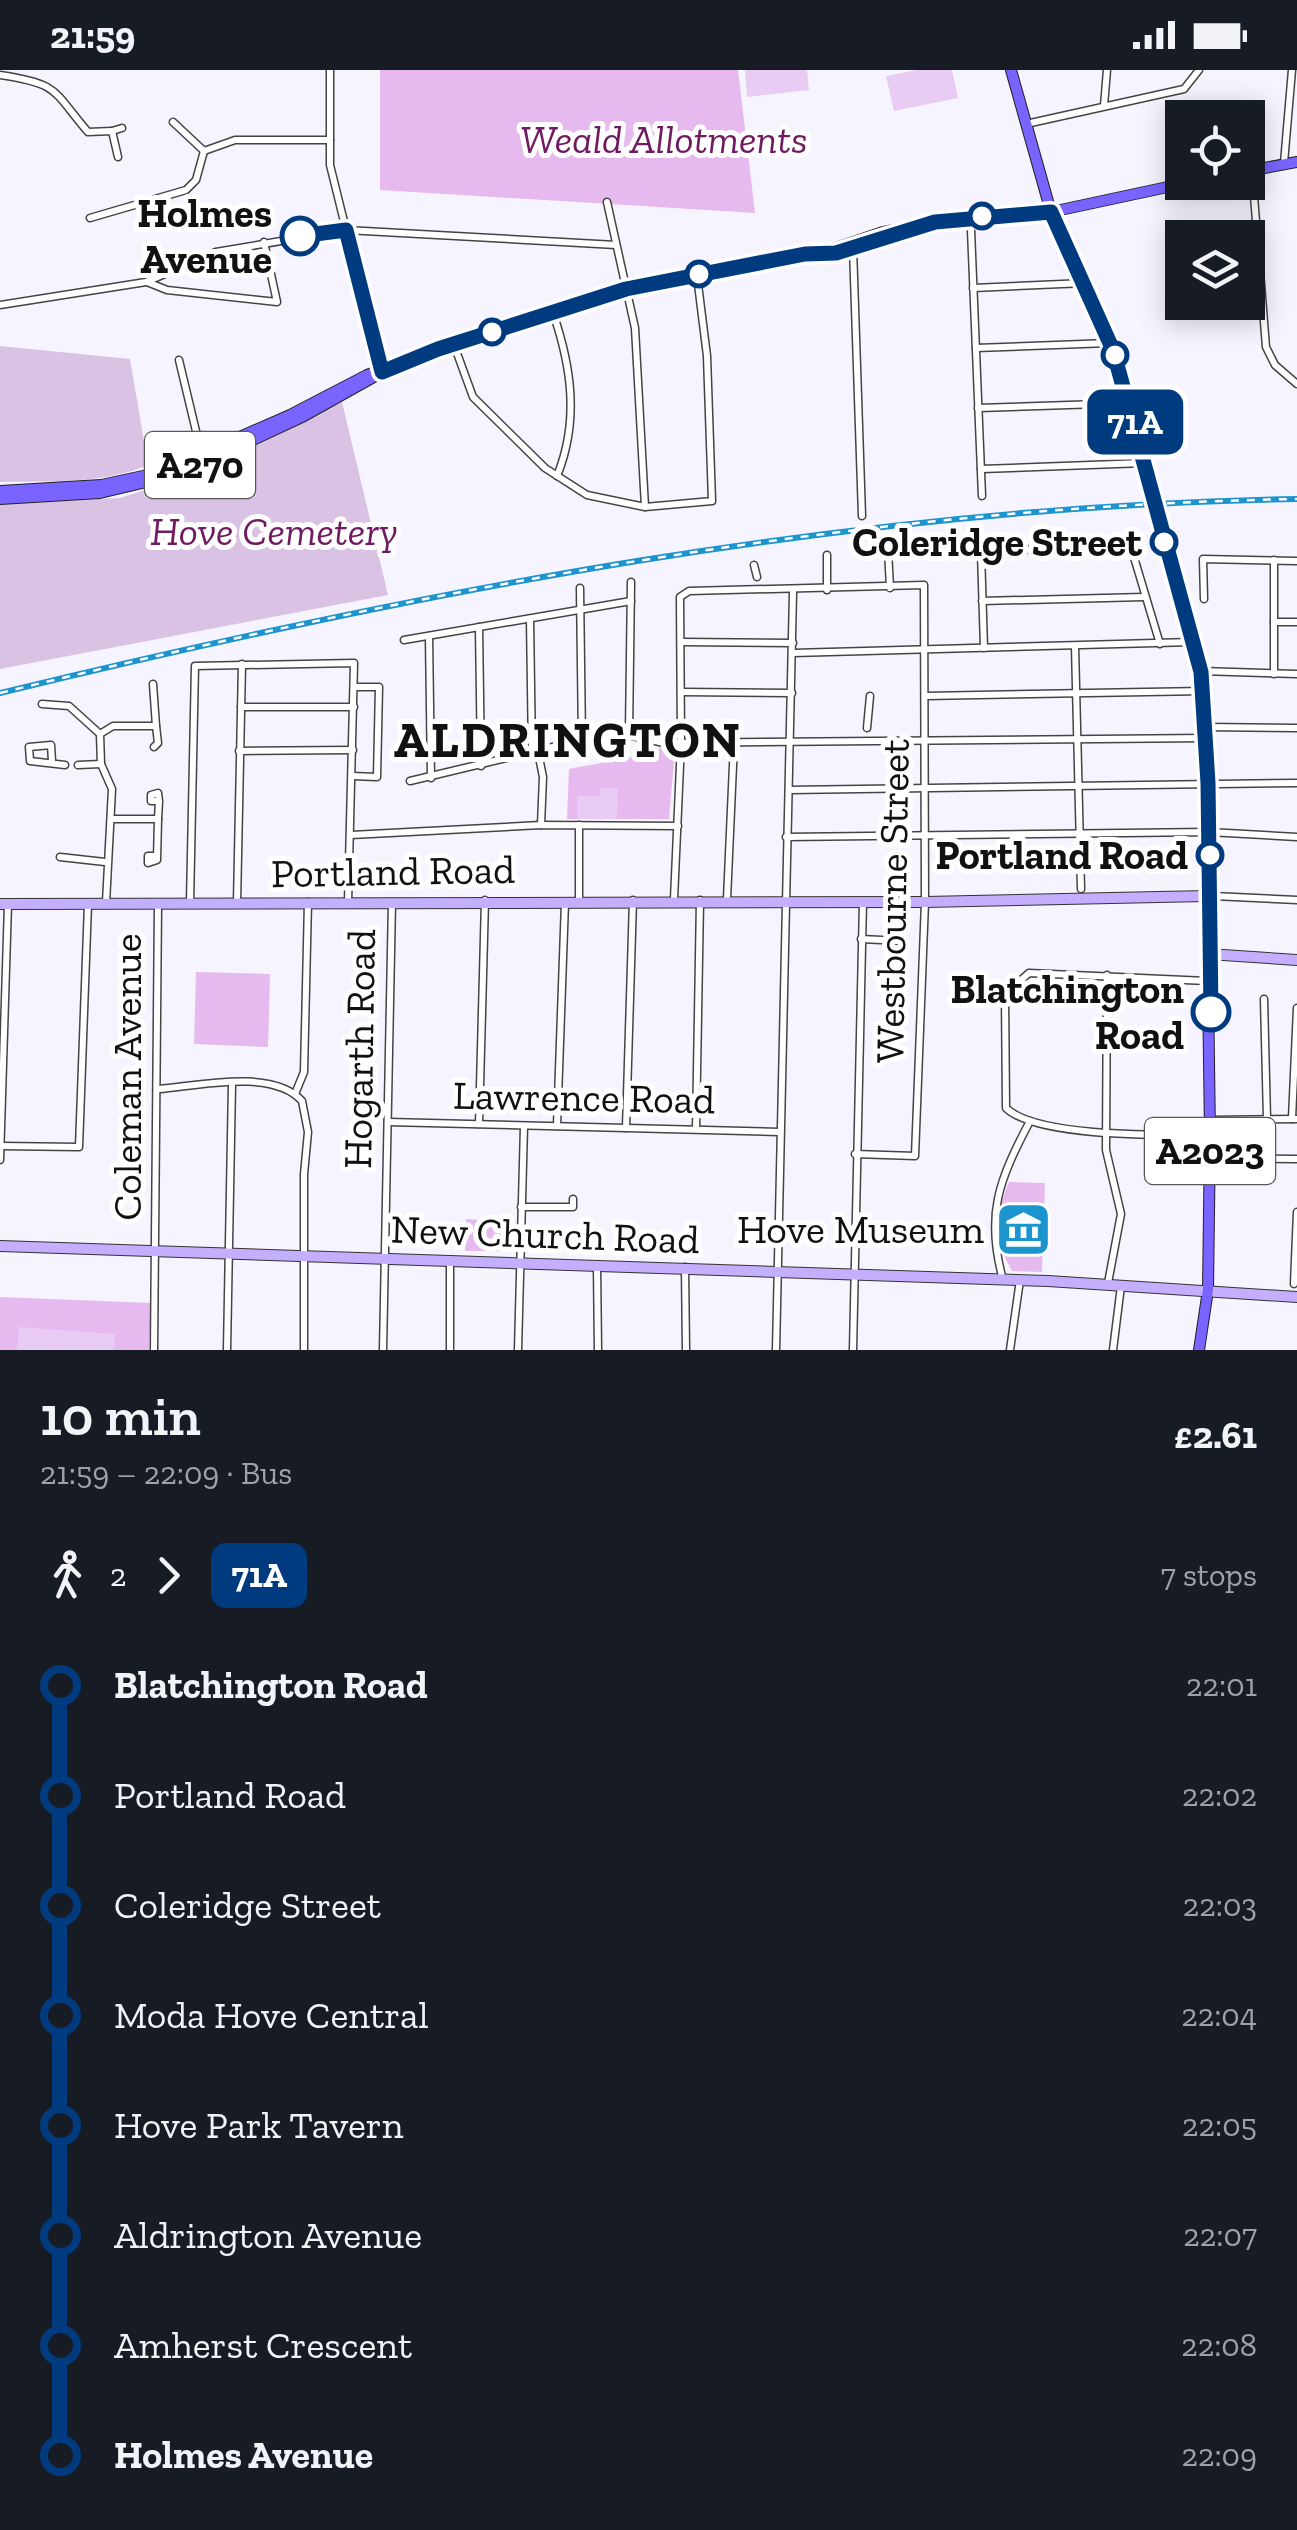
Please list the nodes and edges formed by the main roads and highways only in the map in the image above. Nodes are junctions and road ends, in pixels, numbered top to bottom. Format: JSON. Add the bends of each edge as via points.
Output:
{"nodes":[{"id":1,"x":1012,"y":70,"type":"edge"},
{"id":2,"x":1297,"y":162,"type":"edge"},
{"id":3,"x":1265,"y":168,"type":"edge"},
{"id":4,"x":1165,"y":188,"type":"edge"},
{"id":5,"x":1051,"y":212,"type":"junction"},
{"id":6,"x":0,"y":495,"type":"edge"},
{"id":7,"x":1211,"y":896,"type":"junction"},
{"id":8,"x":4,"y":904,"type":"edge"},
{"id":9,"x":1211,"y":954,"type":"junction"},
{"id":10,"x":1297,"y":960,"type":"edge"},
{"id":11,"x":1211,"y":1012,"type":"junction"},
{"id":12,"x":0,"y":1246,"type":"edge"},
{"id":13,"x":1208,"y":1290,"type":"junction"},
{"id":14,"x":1296,"y":1291,"type":"edge"},
{"id":15,"x":1199,"y":1350,"type":"edge"}],
"edges":[{"from":1,"to":5,"type":"main road","number":"A2023"},
{"from":2,"to":3,"type":"main road"},
{"from":4,"to":5,"type":"main road","number":"A270"},
{"from":5,"to":6,"type":"main road","number":"A270","via":[[935,222],[836,253],[626,289],[367,375],[204,459],[124,481]]},
{"from":5,"to":7,"type":"main road","number":"A2023","via":[[1086,283],[1130,403],[1201,672]]},
{"from":7,"to":8,"type":"main road","name":"Portland Road"},
{"from":7,"to":9,"type":"main road","number":"A2023"},
{"from":9,"to":10,"type":"main road"},
{"from":9,"to":11,"type":"main road","number":"A2023"},
{"from":9,"to":11,"type":"main road","number":"A2023"},
{"from":11,"to":13,"type":"main road","number":"A2023"},
{"from":12,"to":13,"type":"main road","name":"New Church Road"},
{"from":13,"to":14,"type":"main road","name":"New Church Road"},
{"from":13,"to":15,"type":"main road","number":"A2023"}]}
